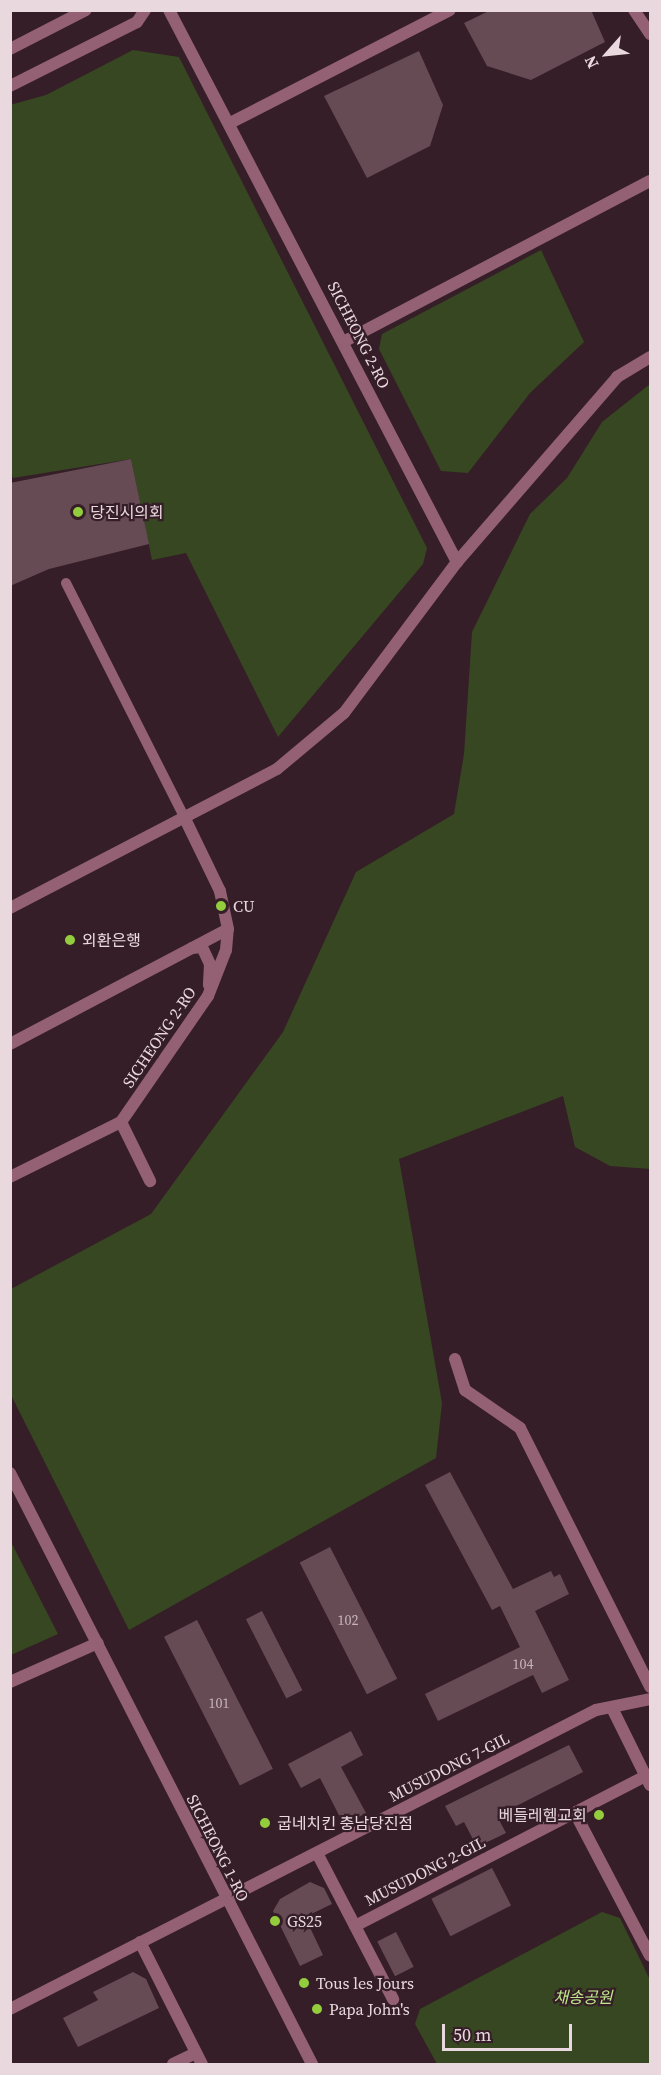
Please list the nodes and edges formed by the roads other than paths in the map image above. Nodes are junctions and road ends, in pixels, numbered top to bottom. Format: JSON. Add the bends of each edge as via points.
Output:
{"nodes":[{"id":1,"x":86,"y":10,"type":"edge"},
{"id":2,"x":145,"y":10,"type":"edge"},
{"id":3,"x":169,"y":10,"type":"edge"},
{"id":4,"x":450,"y":10,"type":"edge"},
{"id":5,"x":634,"y":10,"type":"edge"},
{"id":6,"x":651,"y":34,"type":"edge"},
{"id":7,"x":10,"y":49,"type":"edge"},
{"id":8,"x":10,"y":86,"type":"edge"},
{"id":9,"x":230,"y":123,"type":"junction"},
{"id":10,"x":651,"y":181,"type":"edge"},
{"id":11,"x":345,"y":341,"type":"junction"},
{"id":12,"x":651,"y":357,"type":"edge"},
{"id":13,"x":457,"y":562,"type":"junction"},
{"id":14,"x":66,"y":583,"type":"dead end"},
{"id":15,"x":184,"y":817,"type":"junction"},
{"id":16,"x":10,"y":908,"type":"edge"},
{"id":17,"x":228,"y":929,"type":"junction"},
{"id":18,"x":192,"y":948,"type":"junction"},
{"id":19,"x":208,"y":996,"type":"junction"},
{"id":20,"x":10,"y":1044,"type":"edge"},
{"id":21,"x":121,"y":1122,"type":"junction"},
{"id":22,"x":10,"y":1177,"type":"edge"},
{"id":23,"x":150,"y":1181,"type":"dead end"},
{"id":24,"x":455,"y":1359,"type":"dead end"},
{"id":25,"x":10,"y":1473,"type":"edge"},
{"id":26,"x":98,"y":1643,"type":"junction"},
{"id":27,"x":10,"y":1682,"type":"edge"},
{"id":28,"x":651,"y":1687,"type":"edge"},
{"id":29,"x":651,"y":1699,"type":"edge"},
{"id":30,"x":612,"y":1708,"type":"junction"},
{"id":31,"x":648,"y":1781,"type":"edge"},
{"id":32,"x":575,"y":1813,"type":"junction"},
{"id":33,"x":317,"y":1853,"type":"junction"},
{"id":34,"x":224,"y":1898,"type":"junction"},
{"id":35,"x":354,"y":1926,"type":"junction"},
{"id":36,"x":140,"y":1942,"type":"junction"},
{"id":37,"x":651,"y":1956,"type":"edge"},
{"id":38,"x":393,"y":2000,"type":"dead end"},
{"id":39,"x":10,"y":2009,"type":"edge"},
{"id":40,"x":196,"y":2053,"type":"junction"},
{"id":41,"x":173,"y":2064,"type":"edge"},
{"id":42,"x":202,"y":2064,"type":"edge"},
{"id":43,"x":312,"y":2064,"type":"edge"}],
"edges":[{"from":1,"to":7,"type":"street"},
{"from":2,"to":8,"type":"street","via":[[137,22]]},
{"from":3,"to":9,"type":"street","name":"SICHEONG 2-RO"},
{"from":4,"to":9,"type":"street"},
{"from":5,"to":6,"type":"street"},
{"from":9,"to":11,"type":"street","name":"SICHEONG 2-RO"},
{"from":10,"to":11,"type":"street"},
{"from":11,"to":13,"type":"street","name":"SICHEONG 2-RO"},
{"from":12,"to":13,"type":"street","via":[[617,377]]},
{"from":13,"to":15,"type":"street","via":[[344,713],[277,769]]},
{"from":14,"to":15,"type":"lane"},
{"from":15,"to":16,"type":"street"},
{"from":15,"to":17,"type":"street","name":"SICHEONG 2-RO","via":[[220,891]]},
{"from":17,"to":18,"type":"street"},
{"from":17,"to":19,"type":"street","name":"SICHEONG 2-RO","via":[[226,950]]},
{"from":18,"to":19,"type":"street","via":[[202,947],[210,964]]},
{"from":18,"to":20,"type":"street"},
{"from":19,"to":21,"type":"street","name":"SICHEONG 2-RO"},
{"from":21,"to":22,"type":"street","name":"SICHEONG 2-RO"},
{"from":21,"to":23,"type":"street"},
{"from":24,"to":28,"type":"street","via":[[465,1390],[520,1428]]},
{"from":25,"to":26,"type":"street","name":"SICHEONG 1-RO"},
{"from":26,"to":27,"type":"street"},
{"from":26,"to":34,"type":"street","name":"SICHEONG 1-RO"},
{"from":29,"to":30,"type":"street","name":"MUSUDONG 7-GIL"},
{"from":30,"to":31,"type":"street","name":"MUSUDONG 2-GIL"},
{"from":30,"to":33,"type":"street","name":"MUSUDONG 7-GIL","via":[[596,1710]]},
{"from":31,"to":32,"type":"street","name":"MUSUDONG 2-GIL"},
{"from":32,"to":35,"type":"street","name":"MUSUDONG 2-GIL"},
{"from":32,"to":37,"type":"street"},
{"from":33,"to":34,"type":"street","name":"MUSUDONG 7-GIL"},
{"from":33,"to":35,"type":"street","name":"MUSUDONG 2-GIL"},
{"from":34,"to":36,"type":"street","name":"MUSUDONG 7-GIL"},
{"from":34,"to":43,"type":"street","name":"SICHEONG 1-RO"},
{"from":35,"to":38,"type":"street","name":"MUSUDONG 2-GIL"},
{"from":36,"to":39,"type":"street","name":"MUSUDONG 7-GIL"},
{"from":36,"to":40,"type":"street"},
{"from":40,"to":41,"type":"street"},
{"from":40,"to":42,"type":"street"}]}
